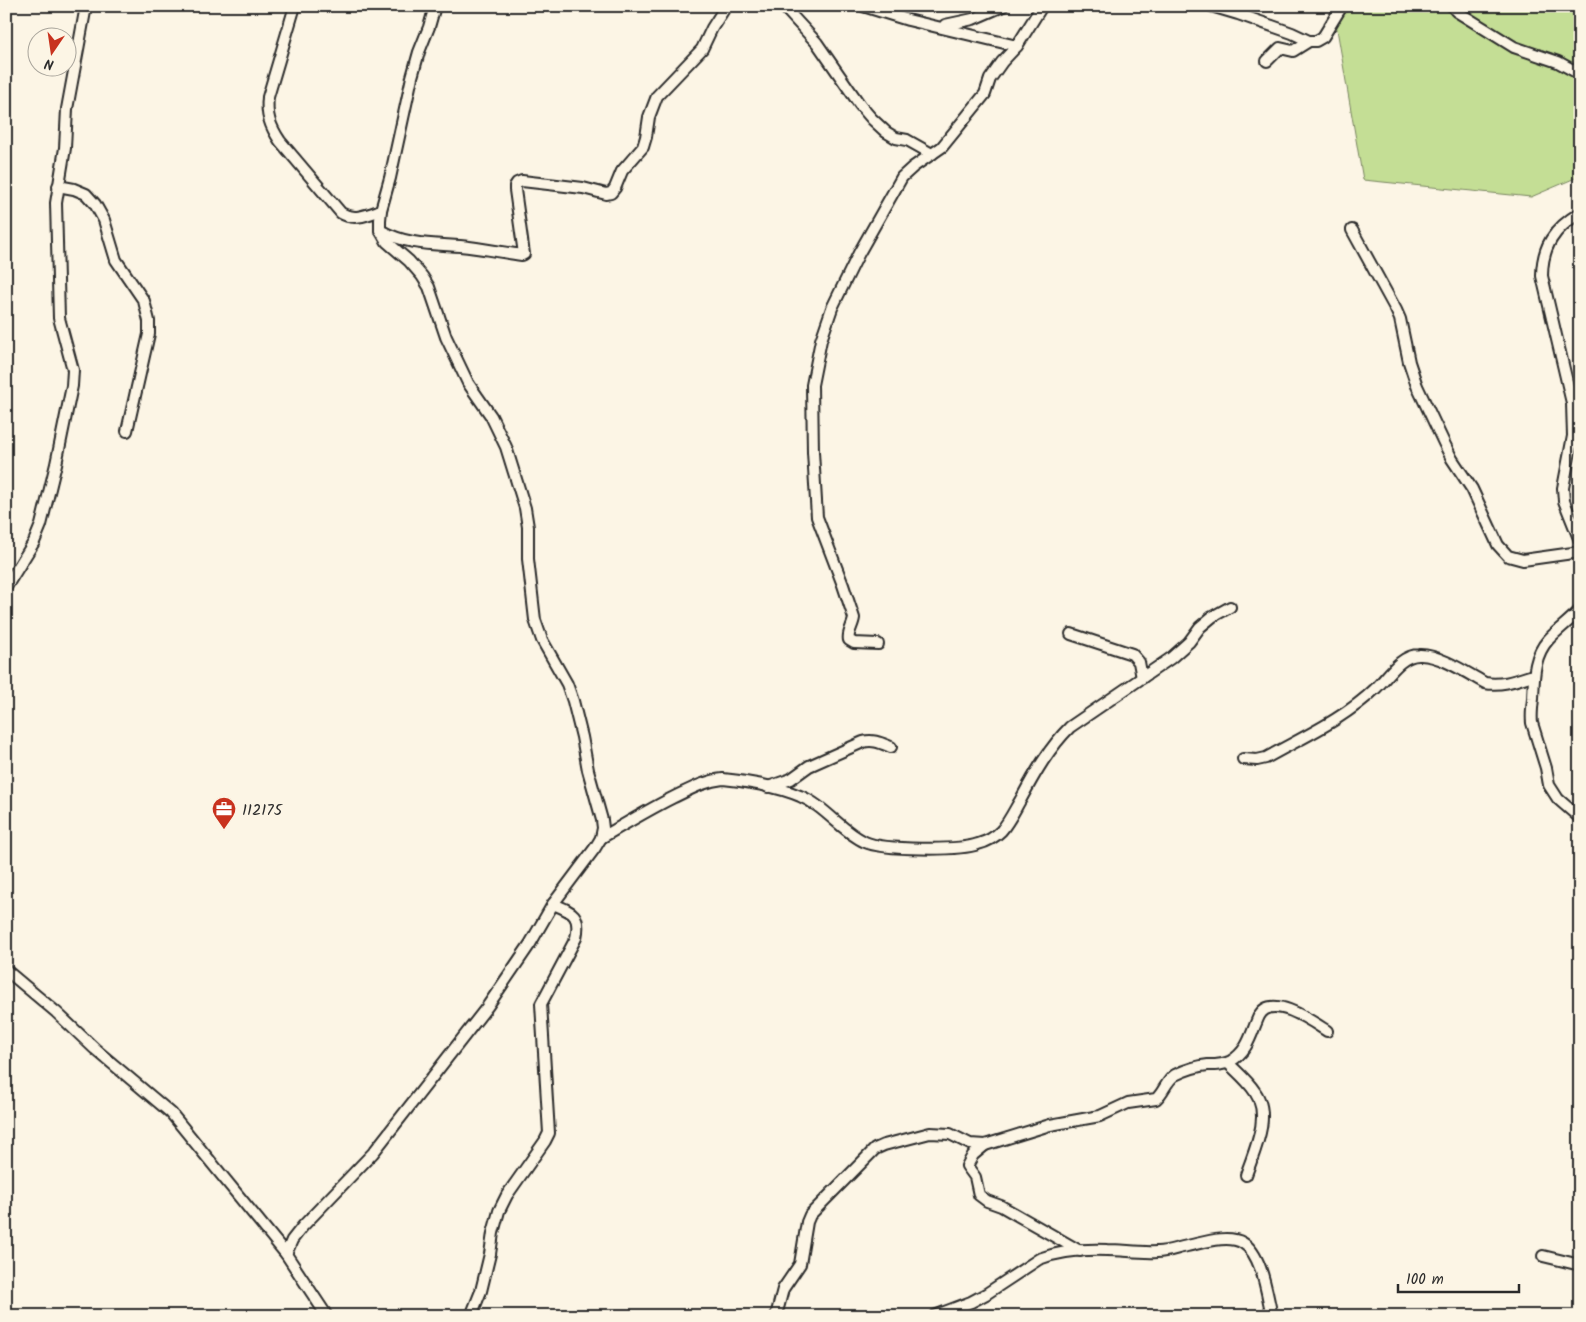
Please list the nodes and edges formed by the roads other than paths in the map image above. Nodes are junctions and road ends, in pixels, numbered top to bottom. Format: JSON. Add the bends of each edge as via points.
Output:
{"nodes":[{"id":1,"x":86,"y":6,"type":"edge"},
{"id":2,"x":295,"y":6,"type":"edge"},
{"id":3,"x":436,"y":6,"type":"edge"},
{"id":4,"x":726,"y":6,"type":"edge"},
{"id":5,"x":783,"y":6,"type":"edge"},
{"id":6,"x":862,"y":6,"type":"edge"},
{"id":7,"x":1042,"y":6,"type":"edge"},
{"id":8,"x":1211,"y":6,"type":"edge"},
{"id":9,"x":1342,"y":6,"type":"edge"},
{"id":10,"x":1452,"y":6,"type":"edge"},
{"id":11,"x":1002,"y":7,"type":"edge"},
{"id":12,"x":1240,"y":10,"type":"edge"},
{"id":13,"x":938,"y":26,"type":"junction"},
{"id":14,"x":1309,"y":41,"type":"junction"},
{"id":15,"x":1017,"y":46,"type":"junction"},
{"id":16,"x":1267,"y":61,"type":"dead end"},
{"id":17,"x":1580,"y":74,"type":"edge"},
{"id":18,"x":932,"y":154,"type":"junction"},
{"id":19,"x":58,"y":186,"type":"junction"},
{"id":20,"x":381,"y":210,"type":"junction"},
{"id":21,"x":1580,"y":213,"type":"edge"},
{"id":22,"x":380,"y":230,"type":"junction"},
{"id":23,"x":1352,"y":230,"type":"dead end"},
{"id":24,"x":127,"y":431,"type":"dead end"},
{"id":25,"x":1580,"y":541,"type":"edge"},
{"id":26,"x":1580,"y":552,"type":"edge"},
{"id":27,"x":6,"y":587,"type":"edge"},
{"id":28,"x":1230,"y":607,"type":"dead end"},
{"id":29,"x":1580,"y":610,"type":"edge"},
{"id":30,"x":1071,"y":634,"type":"dead end"},
{"id":31,"x":878,"y":644,"type":"dead end"},
{"id":32,"x":1533,"y":675,"type":"junction"},
{"id":33,"x":1142,"y":678,"type":"junction"},
{"id":34,"x":891,"y":747,"type":"dead end"},
{"id":35,"x":1244,"y":759,"type":"dead end"},
{"id":36,"x":767,"y":787,"type":"junction"},
{"id":37,"x":1580,"y":818,"type":"edge"},
{"id":38,"x":601,"y":838,"type":"junction"},
{"id":39,"x":553,"y":904,"type":"junction"},
{"id":40,"x":6,"y":970,"type":"edge"},
{"id":41,"x":1327,"y":1031,"type":"dead end"},
{"id":42,"x":1228,"y":1063,"type":"junction"},
{"id":43,"x":985,"y":1145,"type":"junction"},
{"id":44,"x":1246,"y":1175,"type":"dead end"},
{"id":45,"x":1080,"y":1251,"type":"junction"},
{"id":46,"x":286,"y":1254,"type":"junction"},
{"id":47,"x":1543,"y":1256,"type":"dead end"},
{"id":48,"x":1580,"y":1265,"type":"edge"},
{"id":49,"x":327,"y":1316,"type":"edge"},
{"id":50,"x":471,"y":1316,"type":"edge"},
{"id":51,"x":776,"y":1316,"type":"edge"},
{"id":52,"x":934,"y":1316,"type":"edge"},
{"id":53,"x":1272,"y":1316,"type":"edge"}],
"edges":[{"from":1,"to":19,"type":"street","via":[[67,109],[65,148]]},
{"from":2,"to":20,"type":"street","via":[[268,97],[266,109],[270,124],[280,141],[341,213],[354,218]]},
{"from":3,"to":20,"type":"street","via":[[412,76]]},
{"from":4,"to":22,"type":"street","via":[[702,49],[657,96],[643,146],[622,171],[611,193],[532,182],[516,183],[524,254],[432,245],[399,239]]},
{"from":5,"to":18,"type":"street","via":[[817,43],[872,119],[896,138],[907,140]]},
{"from":6,"to":13,"type":"street"},
{"from":7,"to":15,"type":"street"},
{"from":8,"to":12,"type":"street"},
{"from":9,"to":14,"type":"street","via":[[1324,36]]},
{"from":10,"to":17,"type":"street","via":[[1514,47],[1558,62]]},
{"from":11,"to":13,"type":"street","via":[[973,19]]},
{"from":12,"to":14,"type":"street"},
{"from":13,"to":15,"type":"street"},
{"from":14,"to":16,"type":"street","via":[[1293,51],[1280,48]]},
{"from":15,"to":18,"type":"street","via":[[990,79],[985,94],[942,147]]},
{"from":18,"to":31,"type":"street","via":[[902,177],[859,253],[832,308],[821,340],[812,385],[817,518],[854,618],[849,640]]},
{"from":19,"to":24,"type":"street","via":[[86,194],[95,204],[104,220],[116,260],[144,301],[149,334]]},
{"from":19,"to":27,"type":"street","via":[[59,318],[73,370],[72,386],[41,525]]},
{"from":20,"to":22,"type":"street"},
{"from":21,"to":25,"type":"street","via":[[1558,231],[1546,247],[1542,261],[1542,276],[1572,403],[1573,436],[1563,488],[1564,500]]},
{"from":22,"to":38,"type":"street","via":[[387,242],[409,261],[429,287],[446,337],[468,383],[491,416],[506,447],[525,508],[535,620],[573,701],[602,820]]},
{"from":23,"to":26,"type":"street","via":[[1400,319],[1417,386],[1498,545],[1508,556],[1523,560]]},
{"from":28,"to":33,"type":"street","via":[[1212,617],[1171,658]]},
{"from":29,"to":32,"type":"street","via":[[1543,647]]},
{"from":30,"to":33,"type":"street","via":[[1132,654],[1139,662]]},
{"from":32,"to":35,"type":"street","via":[[1503,684],[1485,683],[1433,657],[1410,656],[1342,716],[1266,758]]},
{"from":32,"to":37,"type":"street","via":[[1532,723],[1549,785]]},
{"from":33,"to":36,"type":"street","via":[[1081,719],[1057,740],[1000,831],[978,844],[922,849],[867,843],[802,797]]},
{"from":34,"to":36,"type":"street","via":[[869,740],[810,766],[791,780]]},
{"from":36,"to":38,"type":"street","via":[[734,780],[712,780],[643,813]]},
{"from":38,"to":39,"type":"street"},
{"from":39,"to":46,"type":"street","via":[[512,971],[457,1046],[373,1152],[303,1226]]},
{"from":39,"to":50,"type":"street","via":[[576,916],[578,927],[576,938],[541,1004],[549,1133],[499,1211],[481,1291]]},
{"from":40,"to":46,"type":"street","via":[[171,1113]]},
{"from":41,"to":42,"type":"street","via":[[1294,1011],[1270,1008],[1259,1016],[1249,1042]]},
{"from":42,"to":43,"type":"street","via":[[1177,1074],[1156,1099],[1128,1103],[1100,1116],[1050,1125]]},
{"from":42,"to":44,"type":"street","via":[[1255,1092],[1261,1106],[1262,1121]]},
{"from":43,"to":45,"type":"street","via":[[973,1155],[968,1166],[982,1198]]},
{"from":43,"to":51,"type":"street","via":[[970,1144],[940,1132],[875,1149],[810,1215],[800,1264],[783,1290]]},
{"from":45,"to":52,"type":"street","via":[[1039,1259],[986,1294]]},
{"from":45,"to":53,"type":"street","via":[[1157,1252],[1213,1240],[1241,1242],[1248,1247],[1258,1265]]},
{"from":46,"to":49,"type":"street"},
{"from":47,"to":48,"type":"street"}]}
